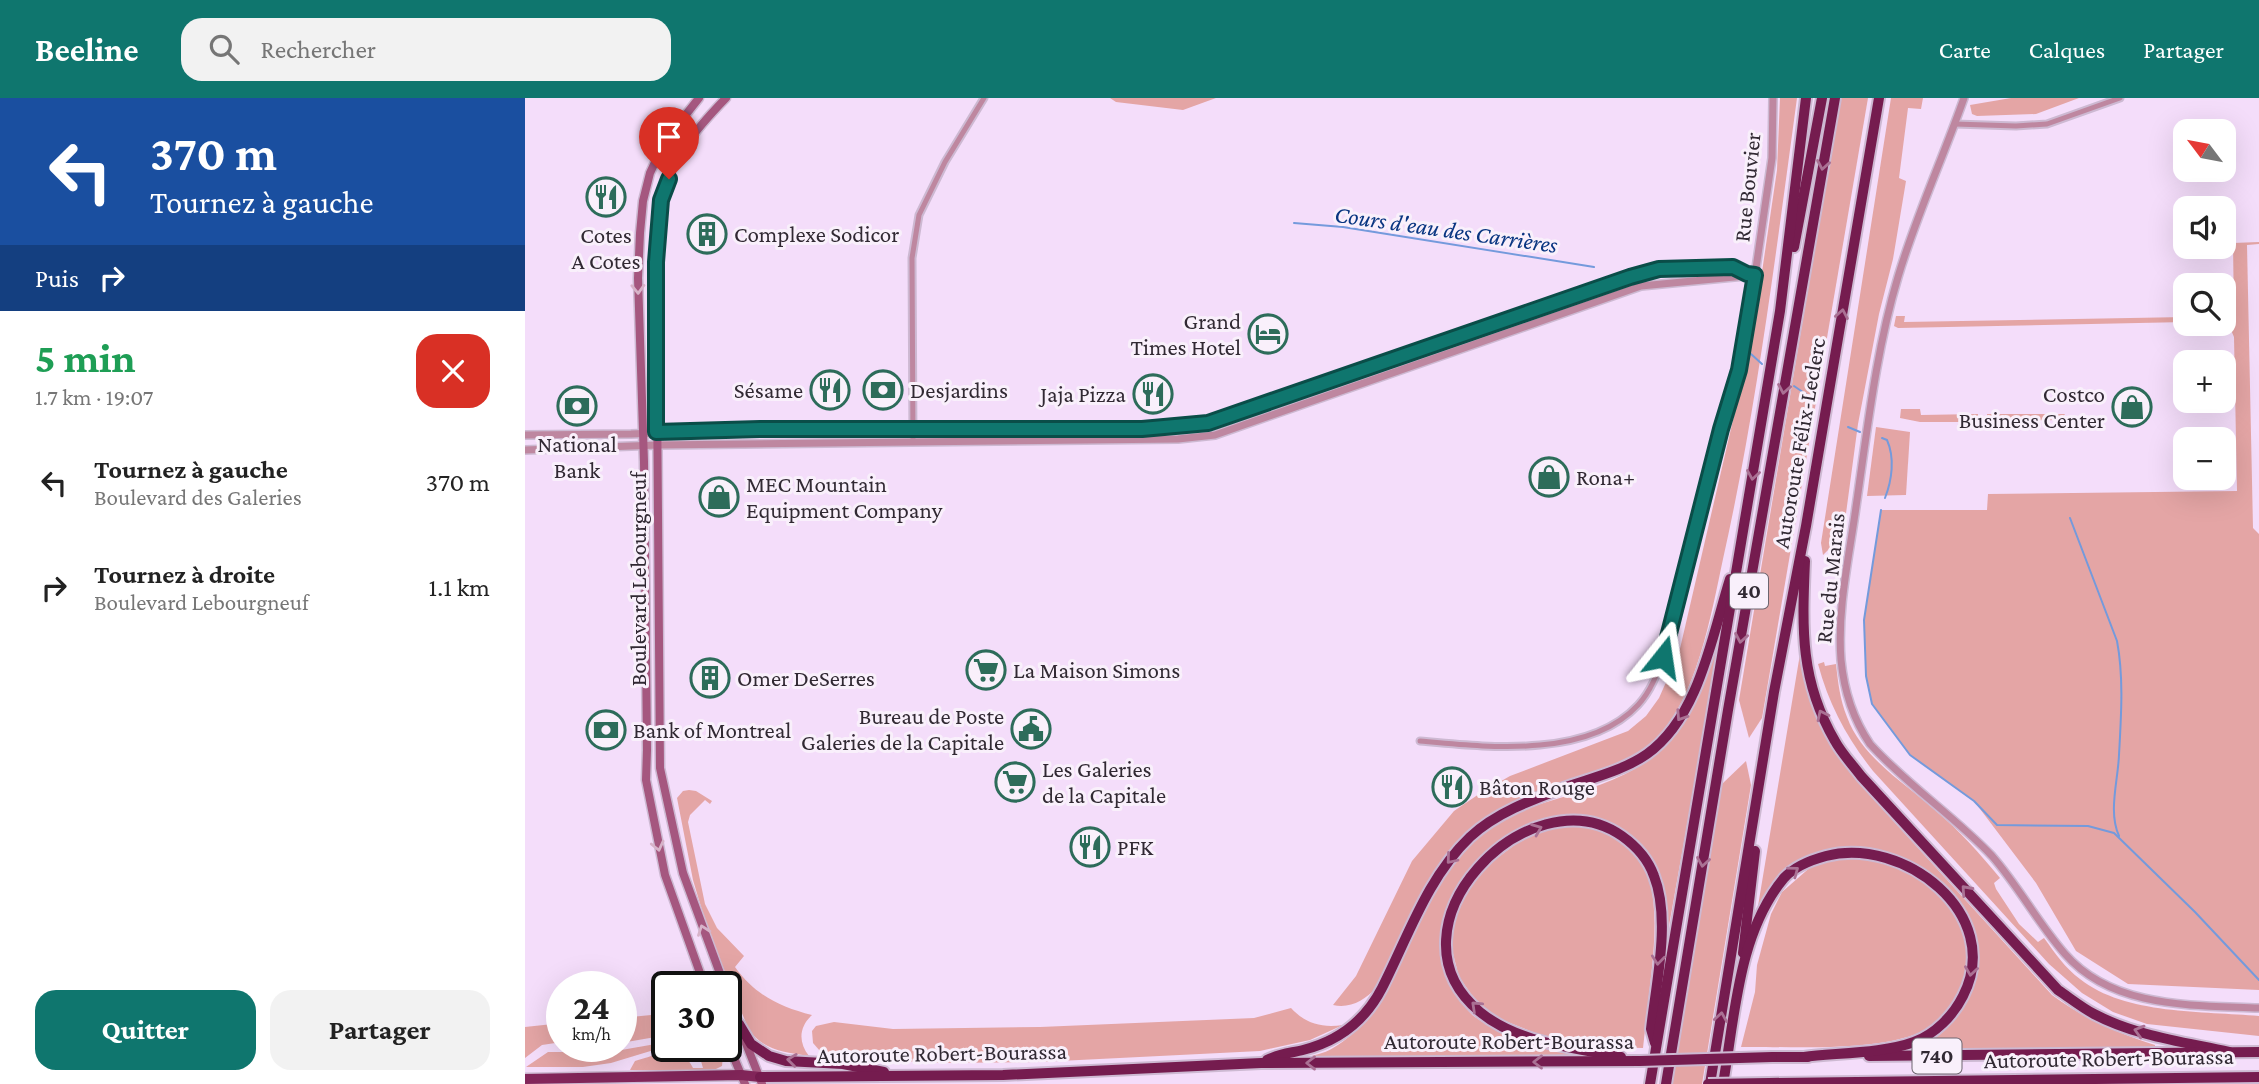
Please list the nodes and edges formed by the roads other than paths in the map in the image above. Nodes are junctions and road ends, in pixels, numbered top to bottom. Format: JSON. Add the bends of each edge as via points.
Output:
{"nodes":[{"id":1,"x":699,"y":98,"type":"edge"},
{"id":2,"x":726,"y":98,"type":"edge"},
{"id":3,"x":984,"y":98,"type":"edge"},
{"id":4,"x":1773,"y":98,"type":"edge"},
{"id":5,"x":1806,"y":98,"type":"edge"},
{"id":6,"x":1822,"y":98,"type":"edge"},
{"id":7,"x":1835,"y":98,"type":"edge"},
{"id":8,"x":1879,"y":98,"type":"edge"},
{"id":9,"x":1964,"y":98,"type":"edge"},
{"id":10,"x":2120,"y":98,"type":"edge"},
{"id":11,"x":1955,"y":124,"type":"junction"},
{"id":12,"x":1751,"y":275,"type":"junction"},
{"id":13,"x":1780,"y":311,"type":"junction"},
{"id":14,"x":913,"y":429,"type":"junction"},
{"id":15,"x":656,"y":432,"type":"junction"},
{"id":16,"x":642,"y":433,"type":"junction"},
{"id":17,"x":525,"y":435,"type":"edge"},
{"id":18,"x":913,"y":442,"type":"junction"},
{"id":19,"x":658,"y":445,"type":"junction"},
{"id":20,"x":642,"y":446,"type":"junction"},
{"id":21,"x":525,"y":450,"type":"edge"},
{"id":22,"x":1806,"y":526,"type":"junction"},
{"id":23,"x":1743,"y":536,"type":"junction"},
{"id":24,"x":1774,"y":692,"type":"junction"},
{"id":25,"x":1420,"y":741,"type":"dead end"},
{"id":26,"x":699,"y":971,"type":"edge"},
{"id":27,"x":718,"y":971,"type":"edge"},
{"id":28,"x":1742,"y":973,"type":"junction"},
{"id":29,"x":2259,"y":1008,"type":"edge"},
{"id":30,"x":742,"y":1029,"type":"edge"},
{"id":31,"x":742,"y":1032,"type":"edge"},
{"id":32,"x":1656,"y":1049,"type":"junction"},
{"id":33,"x":2229,"y":1052,"type":"junction"},
{"id":34,"x":2259,"y":1052,"type":"edge"},
{"id":35,"x":1804,"y":1057,"type":"junction"},
{"id":36,"x":1607,"y":1058,"type":"junction"},
{"id":37,"x":736,"y":1062,"type":"edge"},
{"id":38,"x":1261,"y":1063,"type":"junction"},
{"id":39,"x":908,"y":1077,"type":"junction"},
{"id":40,"x":2259,"y":1077,"type":"edge"},
{"id":41,"x":525,"y":1079,"type":"edge"},
{"id":42,"x":743,"y":1079,"type":"edge"},
{"id":43,"x":2167,"y":1079,"type":"junction"},
{"id":44,"x":761,"y":1081,"type":"edge"},
{"id":45,"x":1769,"y":1083,"type":"edge"},
{"id":46,"x":1650,"y":1084,"type":"edge"},
{"id":47,"x":1666,"y":1084,"type":"edge"},
{"id":48,"x":1709,"y":1084,"type":"edge"},
{"id":49,"x":1723,"y":1084,"type":"edge"},
{"id":50,"x":2139,"y":1084,"type":"edge"}],
"edges":[{"from":1,"to":16,"type":"main road","name":"Boulevard Lebourgneuf","one_way":true,"via":[[665,141],[643,201],[638,278]]},
{"from":2,"to":15,"type":"main road","name":"Boulevard Lebourgneuf","via":[[675,160],[661,200],[656,262]]},
{"from":3,"to":14,"type":"street","via":[[919,215],[912,258]]},
{"from":4,"to":12,"type":"street","name":"Rue Bouvier","via":[[1772,158]]},
{"from":5,"to":13,"type":"highway"},
{"from":6,"to":13,"type":"highway"},
{"from":7,"to":47,"type":"highway","name":"Autoroute Félix-Leclerc","number":"40","one_way":true},
{"from":22,"to":8,"type":"highway","name":"Autoroute Félix-Leclerc","number":"40","one_way":true},
{"from":9,"to":11,"type":"street","name":"Rue du Marais"},
{"from":10,"to":11,"type":"street","via":[[2046,124]]},
{"from":11,"to":29,"type":"street","name":"Rue du Marais","via":[[1896,282],[1869,420],[1840,627],[1841,662],[1856,722],[1883,759],[1991,855],[2065,954],[2088,975],[2119,992],[2143,998]]},
{"from":12,"to":14,"type":"street","via":[[1733,267],[1659,269],[1208,423],[1142,429]]},
{"from":12,"to":18,"type":"street","via":[[1641,286],[1215,435]]},
{"from":12,"to":25,"type":"street","name":"Rue Bouvier","via":[[1733,396],[1663,657],[1648,692],[1616,723],[1549,744],[1495,748]]},
{"from":13,"to":23,"type":"highway","one_way":true},
{"from":14,"to":15,"type":"street"},
{"from":14,"to":18,"type":"street"},
{"from":15,"to":16,"type":"street"},
{"from":15,"to":19,"type":"main road","name":"Boulevard Lebourgneuf"},
{"from":16,"to":17,"type":"street"},
{"from":16,"to":20,"type":"main road","name":"Boulevard Lebourgneuf"},
{"from":18,"to":19,"type":"street"},
{"from":19,"to":20,"type":"street"},
{"from":27,"to":19,"type":"main road","name":"Boulevard Lebourgneuf","one_way":true,"via":[[683,873],[661,780]]},
{"from":20,"to":21,"type":"street"},
{"from":20,"to":26,"type":"main road","name":"Boulevard Lebourgneuf","one_way":true,"via":[[646,780],[665,875]]},
{"from":22,"to":24,"type":"highway","name":"Autoroute Félix-Leclerc","number":"40"},
{"from":33,"to":22,"type":"highway","one_way":true,"via":[[2115,1023],[2058,990],[1861,776],[1836,743],[1807,673],[1803,607]]},
{"from":23,"to":32,"type":"highway"},
{"from":23,"to":38,"type":"highway","one_way":true,"via":[[1691,699],[1664,739],[1634,761],[1501,815],[1470,837],[1435,880],[1383,988],[1357,1023],[1325,1043]]},
{"from":24,"to":28,"type":"highway"},
{"from":48,"to":24,"type":"highway","name":"Autoroute Félix-Leclerc","number":"40","one_way":true},
{"from":28,"to":35,"type":"highway","one_way":true,"via":[[1770,897],[1787,875],[1809,860],[1836,853],[1881,856],[1931,880],[1952,901],[1968,925],[1974,954],[1970,984],[1957,1009],[1939,1028],[1914,1042]]},
{"from":28,"to":49,"type":"highway"},
{"from":39,"to":30,"type":"highway","one_way":true,"via":[[769,1056],[751,1044]]},
{"from":31,"to":44,"type":"main road","name":"Boulevard Lebourgneuf"},
{"from":36,"to":32,"type":"highway","one_way":true,"via":[[1537,1040],[1493,1020],[1465,996],[1448,964],[1447,923],[1464,886],[1504,846],[1555,822],[1590,821],[1613,830],[1633,843],[1654,874],[1661,927],[1651,1029]]},
{"from":32,"to":46,"type":"highway"},
{"from":33,"to":34,"type":"highway","name":"Autoroute Robert-Bourassa","number":"740"},
{"from":33,"to":35,"type":"highway","name":"Autoroute Robert-Bourassa","number":"740"},
{"from":35,"to":36,"type":"highway","name":"Autoroute Robert-Bourassa","number":"740","bridge":true},
{"from":36,"to":38,"type":"highway","name":"Autoroute Robert-Bourassa","one_way":true},
{"from":37,"to":42,"type":"main road"},
{"from":38,"to":39,"type":"highway","name":"Autoroute Robert-Bourassa"},
{"from":39,"to":44,"type":"highway","name":"Autoroute Robert-Bourassa"},
{"from":40,"to":43,"type":"highway","name":"Autoroute Robert-Bourassa","number":"740"},
{"from":41,"to":42,"type":"highway"},
{"from":42,"to":44,"type":"highway"},
{"from":43,"to":45,"type":"highway","name":"Autoroute Robert-Bourassa","number":"740"},
{"from":43,"to":50,"type":"highway"},
{"from":45,"to":48,"type":"highway","name":"Autoroute Robert-Bourassa","number":"740","bridge":true}]}
